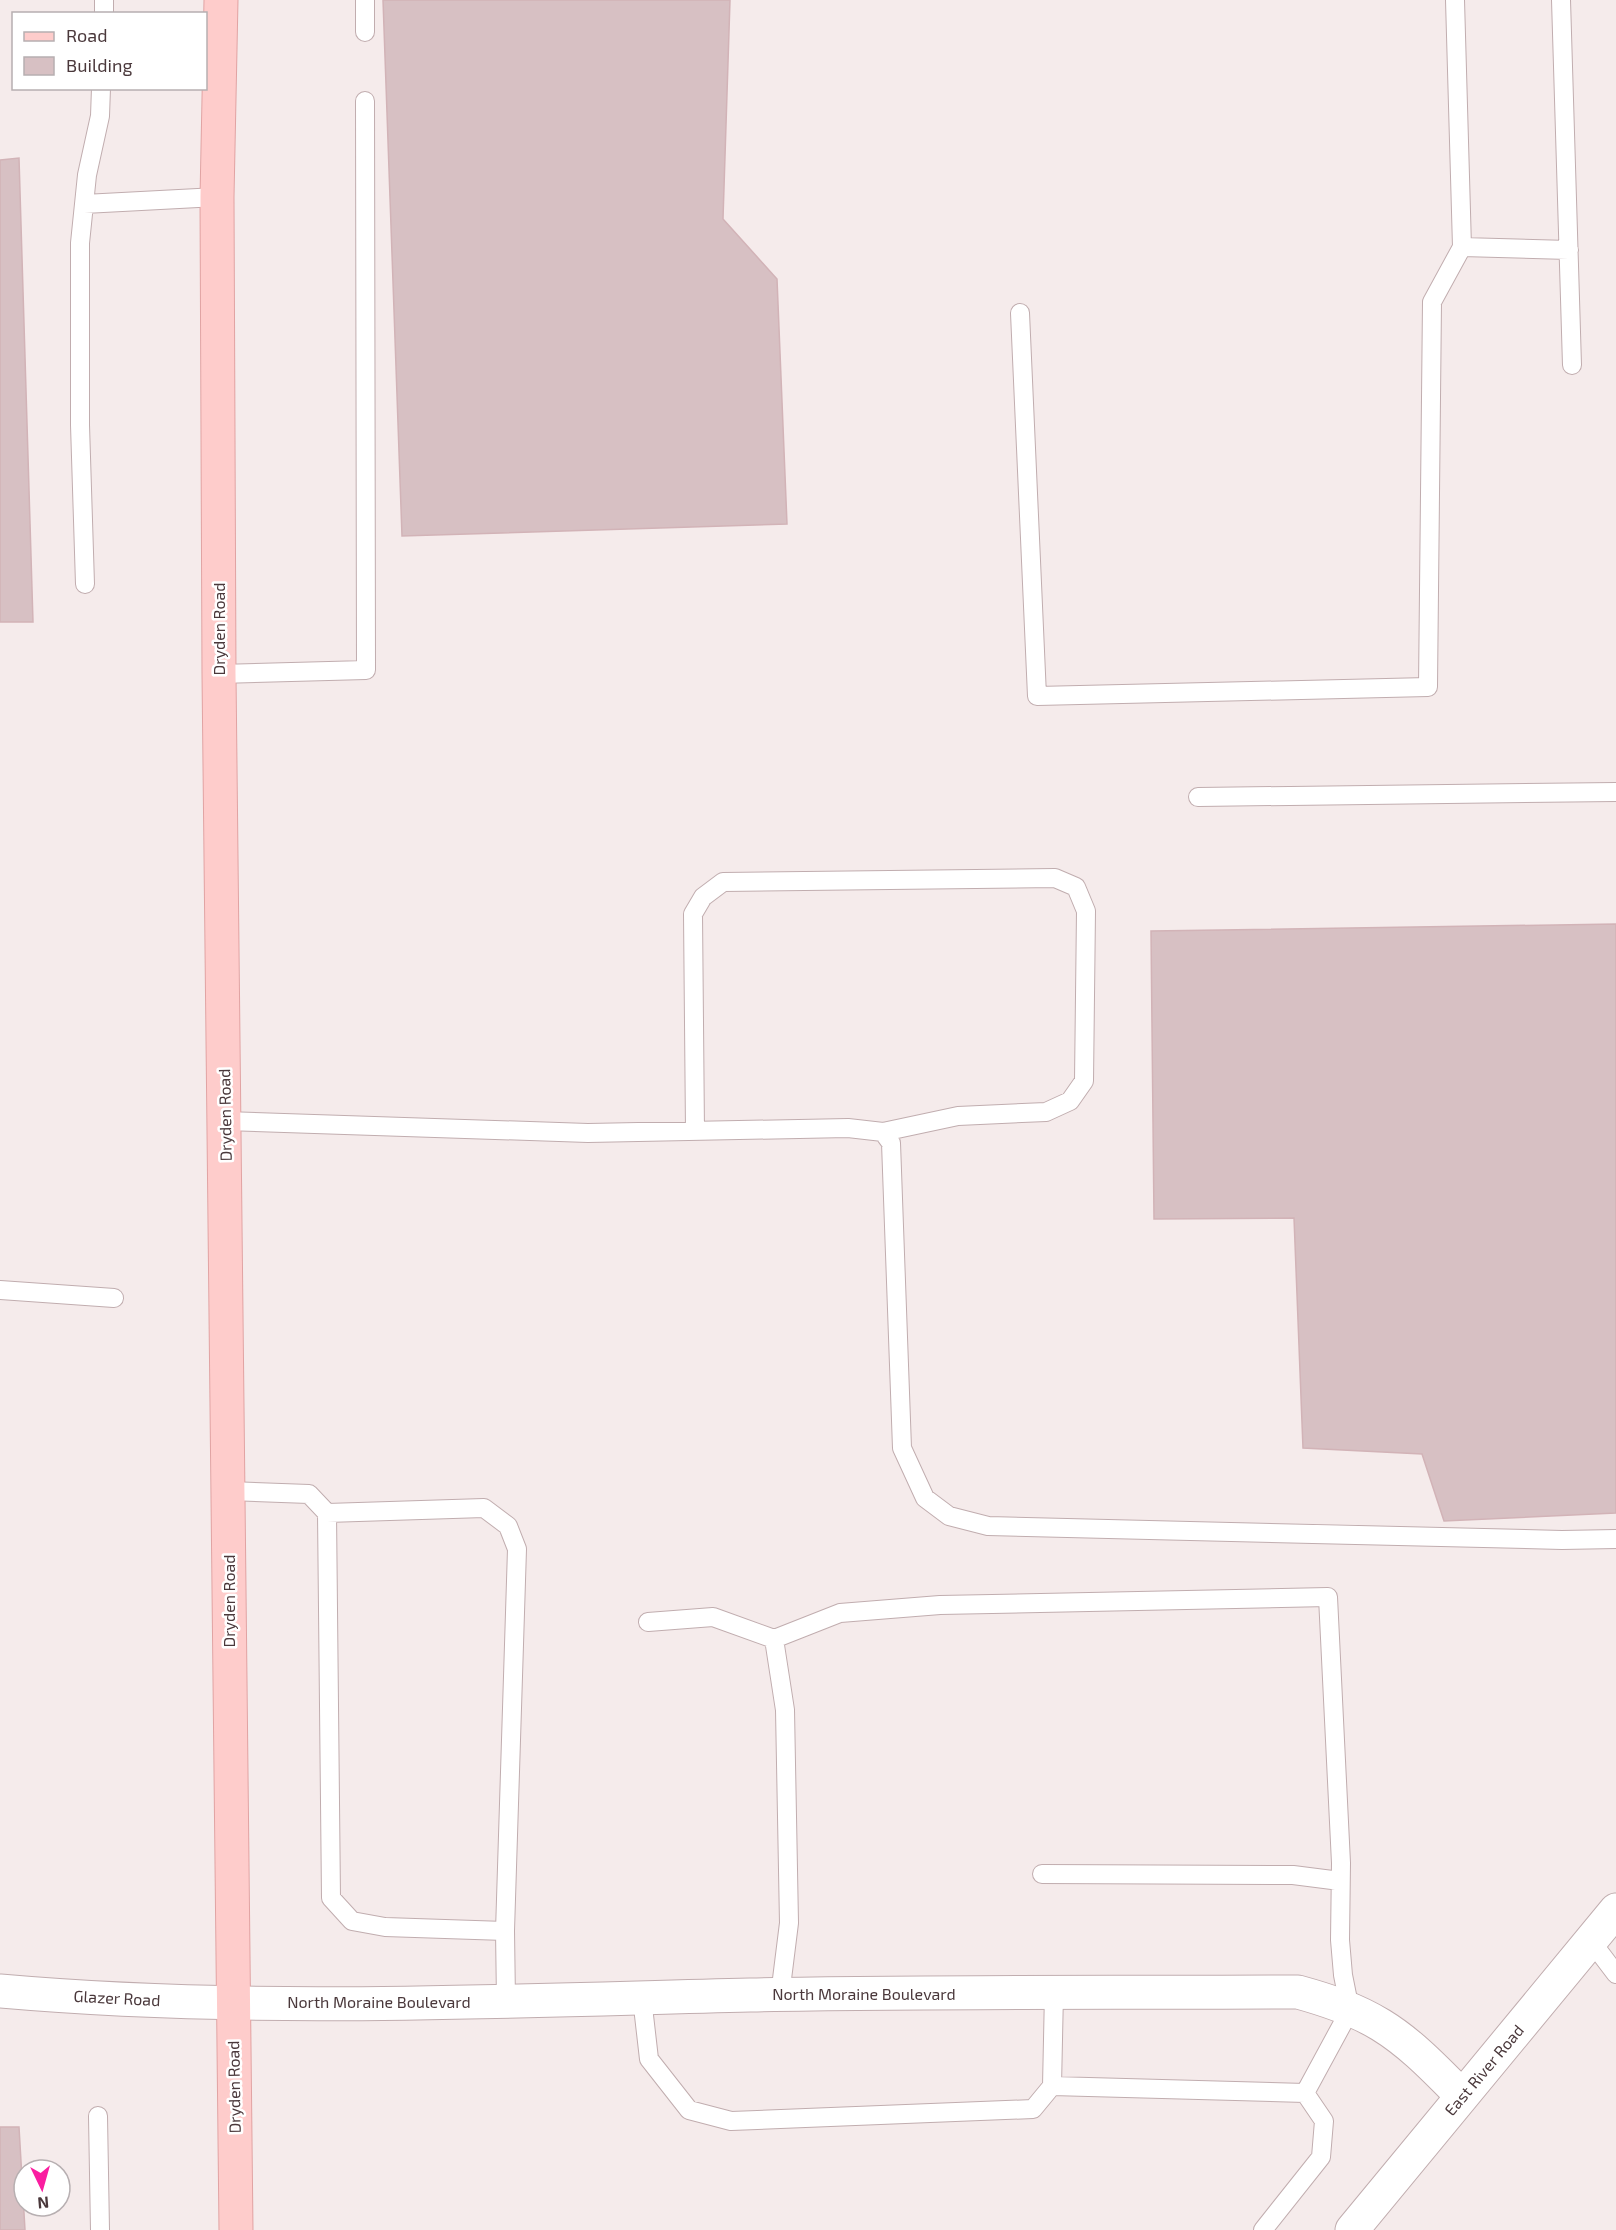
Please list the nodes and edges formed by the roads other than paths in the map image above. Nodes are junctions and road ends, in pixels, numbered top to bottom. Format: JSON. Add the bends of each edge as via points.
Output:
{"nodes":[{"id":1,"x":221,"y":0,"type":"edge"},
{"id":2,"x":365,"y":0,"type":"edge"},
{"id":3,"x":1455,"y":0,"type":"edge"},
{"id":4,"x":1561,"y":0,"type":"edge"},
{"id":5,"x":365,"y":32,"type":"dead end"},
{"id":6,"x":101,"y":90,"type":"edge"},
{"id":7,"x":365,"y":101,"type":"dead end"},
{"id":8,"x":217,"y":197,"type":"junction"},
{"id":9,"x":84,"y":204,"type":"junction"},
{"id":10,"x":1462,"y":247,"type":"junction"},
{"id":11,"x":1569,"y":250,"type":"junction"},
{"id":12,"x":1020,"y":313,"type":"dead end"},
{"id":13,"x":1572,"y":365,"type":"dead end"},
{"id":14,"x":85,"y":584,"type":"dead end"},
{"id":15,"x":219,"y":674,"type":"junction"},
{"id":16,"x":1616,"y":792,"type":"edge"},
{"id":17,"x":1198,"y":797,"type":"dead end"},
{"id":18,"x":225,"y":1121,"type":"junction"},
{"id":19,"x":695,"y":1131,"type":"junction"},
{"id":20,"x":883,"y":1132,"type":"junction"},
{"id":21,"x":0,"y":1290,"type":"edge"},
{"id":22,"x":114,"y":1298,"type":"dead end"},
{"id":23,"x":229,"y":1491,"type":"junction"},
{"id":24,"x":327,"y":1513,"type":"junction"},
{"id":25,"x":1616,"y":1539,"type":"edge"},
{"id":26,"x":648,"y":1622,"type":"dead end"},
{"id":27,"x":774,"y":1639,"type":"junction"},
{"id":28,"x":1042,"y":1874,"type":"dead end"},
{"id":29,"x":1340,"y":1881,"type":"junction"},
{"id":30,"x":1616,"y":1910,"type":"edge"},
{"id":31,"x":504,"y":1930,"type":"junction"},
{"id":32,"x":1591,"y":1941,"type":"junction"},
{"id":33,"x":1616,"y":1974,"type":"edge"},
{"id":34,"x":0,"y":1990,"type":"edge"},
{"id":35,"x":1054,"y":1993,"type":"junction"},
{"id":36,"x":780,"y":1995,"type":"junction"},
{"id":37,"x":642,"y":1998,"type":"junction"},
{"id":38,"x":506,"y":2001,"type":"junction"},
{"id":39,"x":233,"y":2003,"type":"junction"},
{"id":40,"x":1350,"y":2010,"type":"junction"},
{"id":41,"x":1052,"y":2086,"type":"junction"},
{"id":42,"x":1305,"y":2093,"type":"junction"},
{"id":43,"x":1462,"y":2096,"type":"junction"},
{"id":44,"x":98,"y":2116,"type":"dead end"},
{"id":45,"x":100,"y":2230,"type":"edge"},
{"id":46,"x":236,"y":2230,"type":"edge"},
{"id":47,"x":1263,"y":2230,"type":"edge"},
{"id":48,"x":1352,"y":2230,"type":"edge"}],
"edges":[{"from":1,"to":8,"type":"main road","name":"Dryden Road"},
{"from":2,"to":5,"type":"lane"},
{"from":3,"to":10,"type":"lane"},
{"from":4,"to":11,"type":"lane"},
{"from":6,"to":9,"type":"lane"},
{"from":7,"to":15,"type":"lane","via":[[366,670]]},
{"from":8,"to":9,"type":"lane"},
{"from":8,"to":15,"type":"main road","name":"Dryden Road"},
{"from":9,"to":14,"type":"lane","via":[[80,243],[80,424]]},
{"from":10,"to":11,"type":"lane"},
{"from":10,"to":12,"type":"lane","via":[[1432,302],[1428,687],[1037,696]]},
{"from":11,"to":13,"type":"lane"},
{"from":15,"to":18,"type":"main road","name":"Dryden Road"},
{"from":16,"to":17,"type":"lane"},
{"from":18,"to":19,"type":"lane","via":[[540,1132]]},
{"from":18,"to":23,"type":"main road","name":"Dryden Road"},
{"from":19,"to":20,"type":"lane","via":[[848,1128]]},
{"from":19,"to":20,"type":"lane","via":[[693,914],[703,897],[723,882],[1055,878],[1076,887],[1086,911],[1084,1081],[1070,1101],[1046,1112],[958,1116]]},
{"from":20,"to":25,"type":"lane","via":[[891,1143],[902,1448],[925,1498],[949,1516],[988,1526]]},
{"from":21,"to":22,"type":"lane"},
{"from":23,"to":24,"type":"lane","via":[[309,1494]]},
{"from":23,"to":39,"type":"main road","name":"Dryden Road"},
{"from":24,"to":31,"type":"lane","via":[[332,1898],[352,1921],[385,1927]]},
{"from":24,"to":31,"type":"lane","via":[[484,1508],[508,1526],[517,1550]]},
{"from":26,"to":27,"type":"lane","via":[[713,1617]]},
{"from":27,"to":29,"type":"lane","via":[[840,1613],[940,1605],[1328,1597]]},
{"from":27,"to":36,"type":"lane","via":[[785,1710],[789,1923]]},
{"from":28,"to":29,"type":"lane","via":[[1293,1875]]},
{"from":29,"to":40,"type":"lane","via":[[1342,1975]]},
{"from":30,"to":32,"type":"street","name":"East River Road"},
{"from":31,"to":38,"type":"lane"},
{"from":32,"to":33,"type":"lane"},
{"from":32,"to":43,"type":"street","name":"East River Road"},
{"from":34,"to":39,"type":"street","name":"Glazer Road"},
{"from":35,"to":36,"type":"street","name":"North Moraine Boulevard"},
{"from":35,"to":40,"type":"street","name":"North Moraine Boulevard","via":[[1298,1992]]},
{"from":35,"to":41,"type":"lane"},
{"from":36,"to":37,"type":"street","name":"North Moraine Boulevard"},
{"from":37,"to":38,"type":"street","name":"North Moraine Boulevard"},
{"from":37,"to":41,"type":"lane","via":[[649,2059],[689,2110],[731,2121],[1033,2109]]},
{"from":38,"to":39,"type":"street","name":"North Moraine Boulevard"},
{"from":39,"to":46,"type":"main road","name":"Dryden Road"},
{"from":40,"to":42,"type":"lane"},
{"from":40,"to":43,"type":"street","name":"North Moraine Boulevard","via":[[1381,2025],[1417,2052]]},
{"from":41,"to":42,"type":"lane"},
{"from":42,"to":47,"type":"lane","via":[[1324,2121],[1321,2157]]},
{"from":43,"to":48,"type":"street","name":"East River Road"},
{"from":44,"to":45,"type":"lane"}]}
